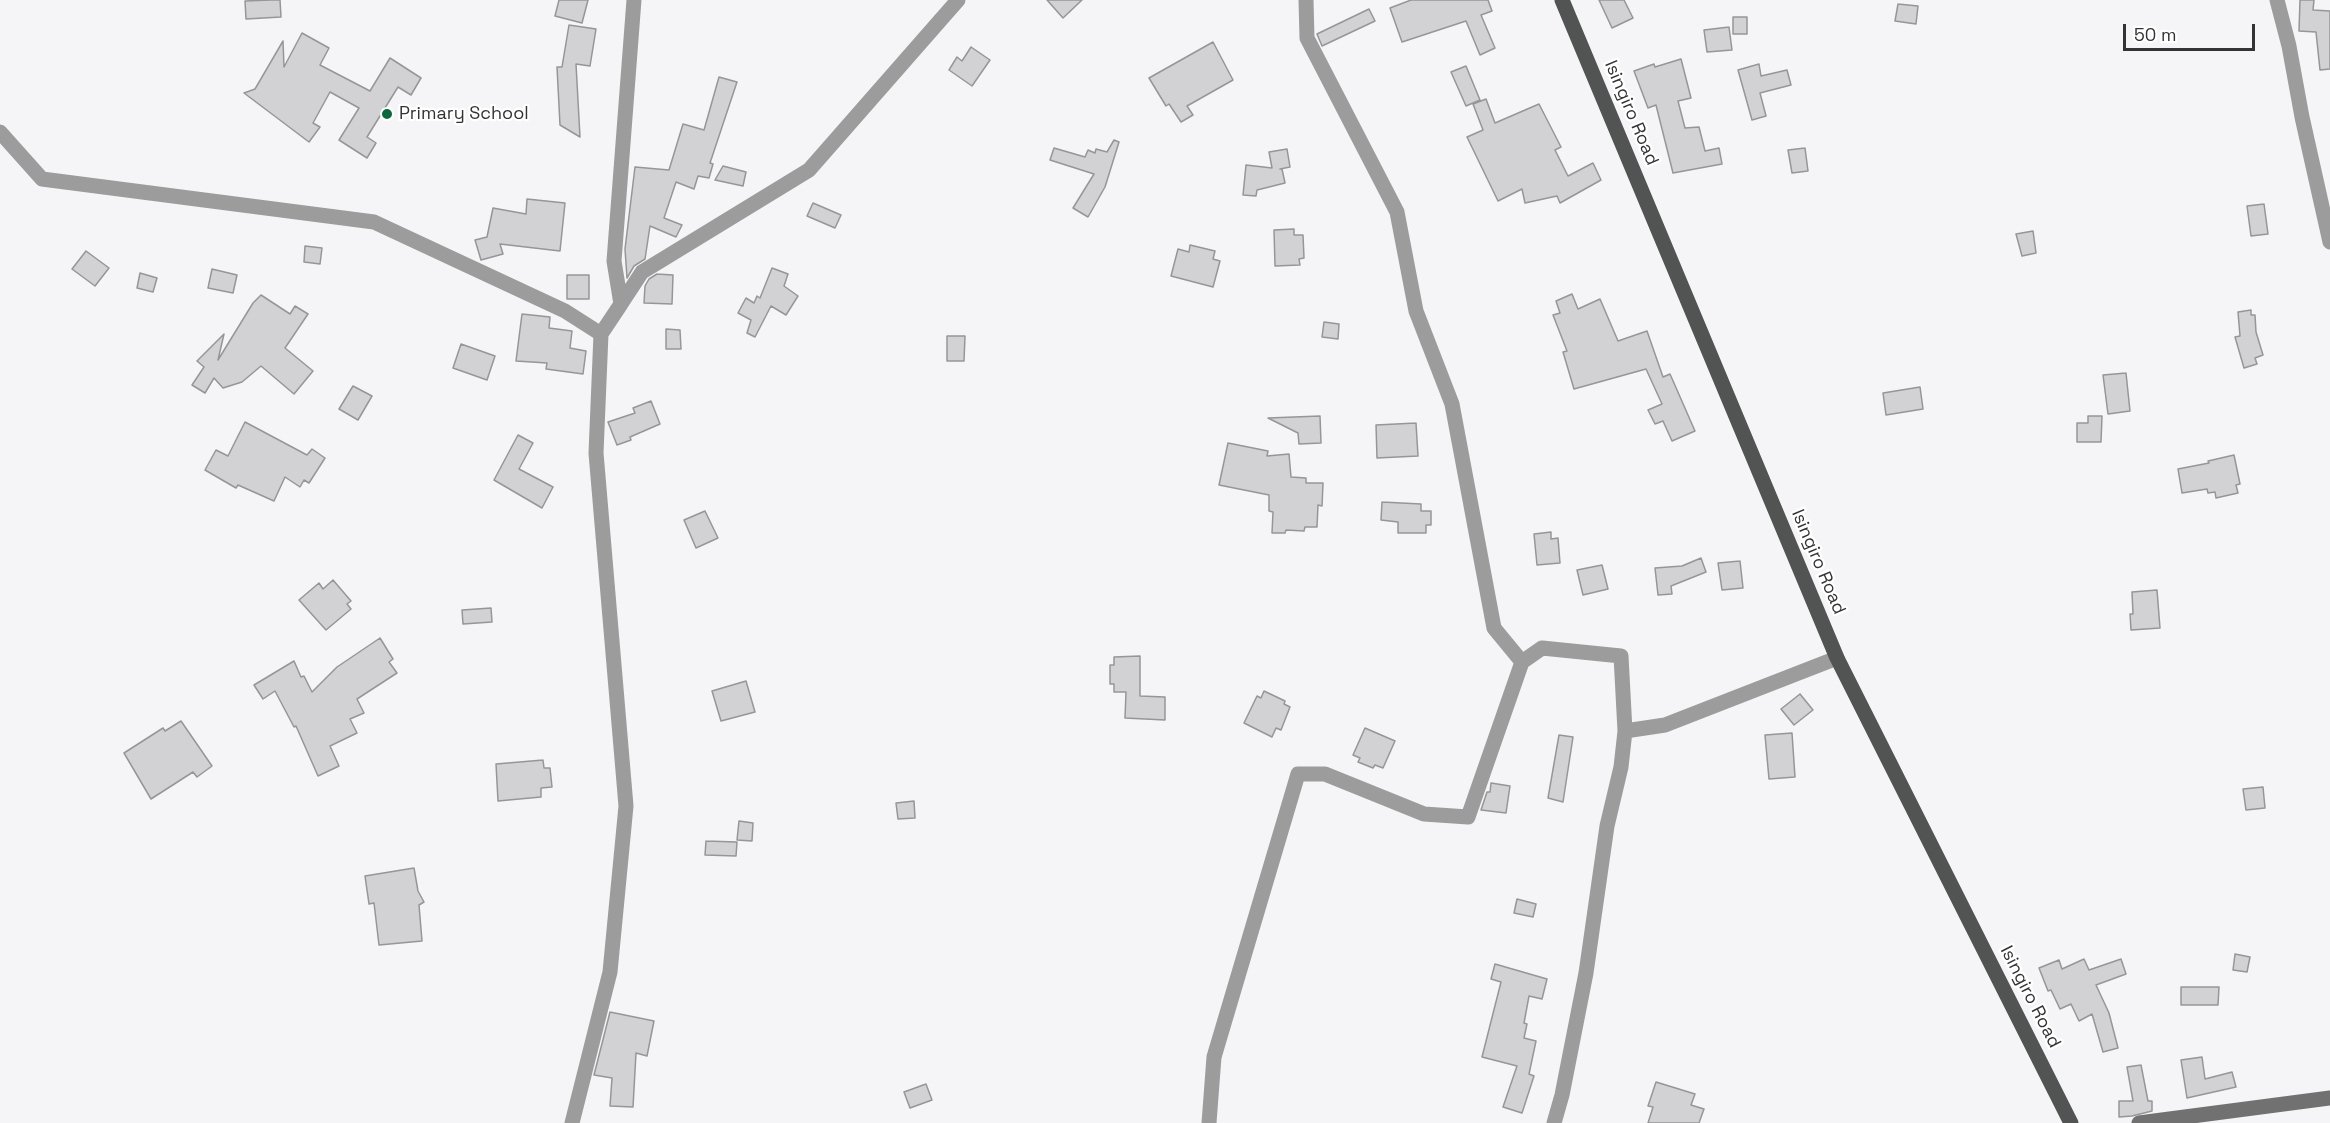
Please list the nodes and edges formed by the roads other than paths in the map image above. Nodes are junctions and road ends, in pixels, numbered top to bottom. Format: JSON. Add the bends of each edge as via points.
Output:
{"nodes":[{"id":1,"x":634,"y":0,"type":"edge"},
{"id":2,"x":958,"y":0,"type":"edge"},
{"id":3,"x":1306,"y":0,"type":"edge"},
{"id":4,"x":1562,"y":0,"type":"edge"},
{"id":5,"x":2277,"y":0,"type":"edge"},
{"id":6,"x":0,"y":132,"type":"edge"},
{"id":7,"x":2330,"y":243,"type":"edge"},
{"id":8,"x":621,"y":304,"type":"junction"},
{"id":9,"x":601,"y":334,"type":"junction"},
{"id":10,"x":1837,"y":658,"type":"junction"},
{"id":11,"x":1522,"y":662,"type":"junction"},
{"id":12,"x":1625,"y":731,"type":"junction"},
{"id":13,"x":2330,"y":1098,"type":"edge"},
{"id":14,"x":572,"y":1123,"type":"edge"},
{"id":15,"x":1209,"y":1123,"type":"edge"},
{"id":16,"x":1554,"y":1123,"type":"edge"},
{"id":17,"x":2071,"y":1123,"type":"edge"},
{"id":18,"x":2139,"y":1123,"type":"edge"}],
"edges":[{"from":1,"to":8,"type":"street","via":[[614,261]]},
{"from":2,"to":8,"type":"street","via":[[809,170],[642,272]]},
{"from":3,"to":11,"type":"street","via":[[1307,38],[1397,212],[1416,310],[1452,404],[1494,628]]},
{"from":4,"to":10,"type":"main road","name":"Isingiro Road"},
{"from":5,"to":7,"type":"street"},
{"from":6,"to":9,"type":"street","via":[[42,179],[374,222],[565,311]]},
{"from":8,"to":9,"type":"street"},
{"from":9,"to":14,"type":"street","via":[[596,453],[626,806],[610,972]]},
{"from":10,"to":12,"type":"street","via":[[1665,725]]},
{"from":10,"to":17,"type":"main road","name":"Isingiro Road"},
{"from":11,"to":12,"type":"street","via":[[1542,648],[1621,656]]},
{"from":11,"to":15,"type":"street","via":[[1468,817],[1424,814],[1324,774],[1298,774],[1214,1057]]},
{"from":12,"to":16,"type":"street","via":[[1586,973]]},
{"from":13,"to":18,"type":"street"}]}
